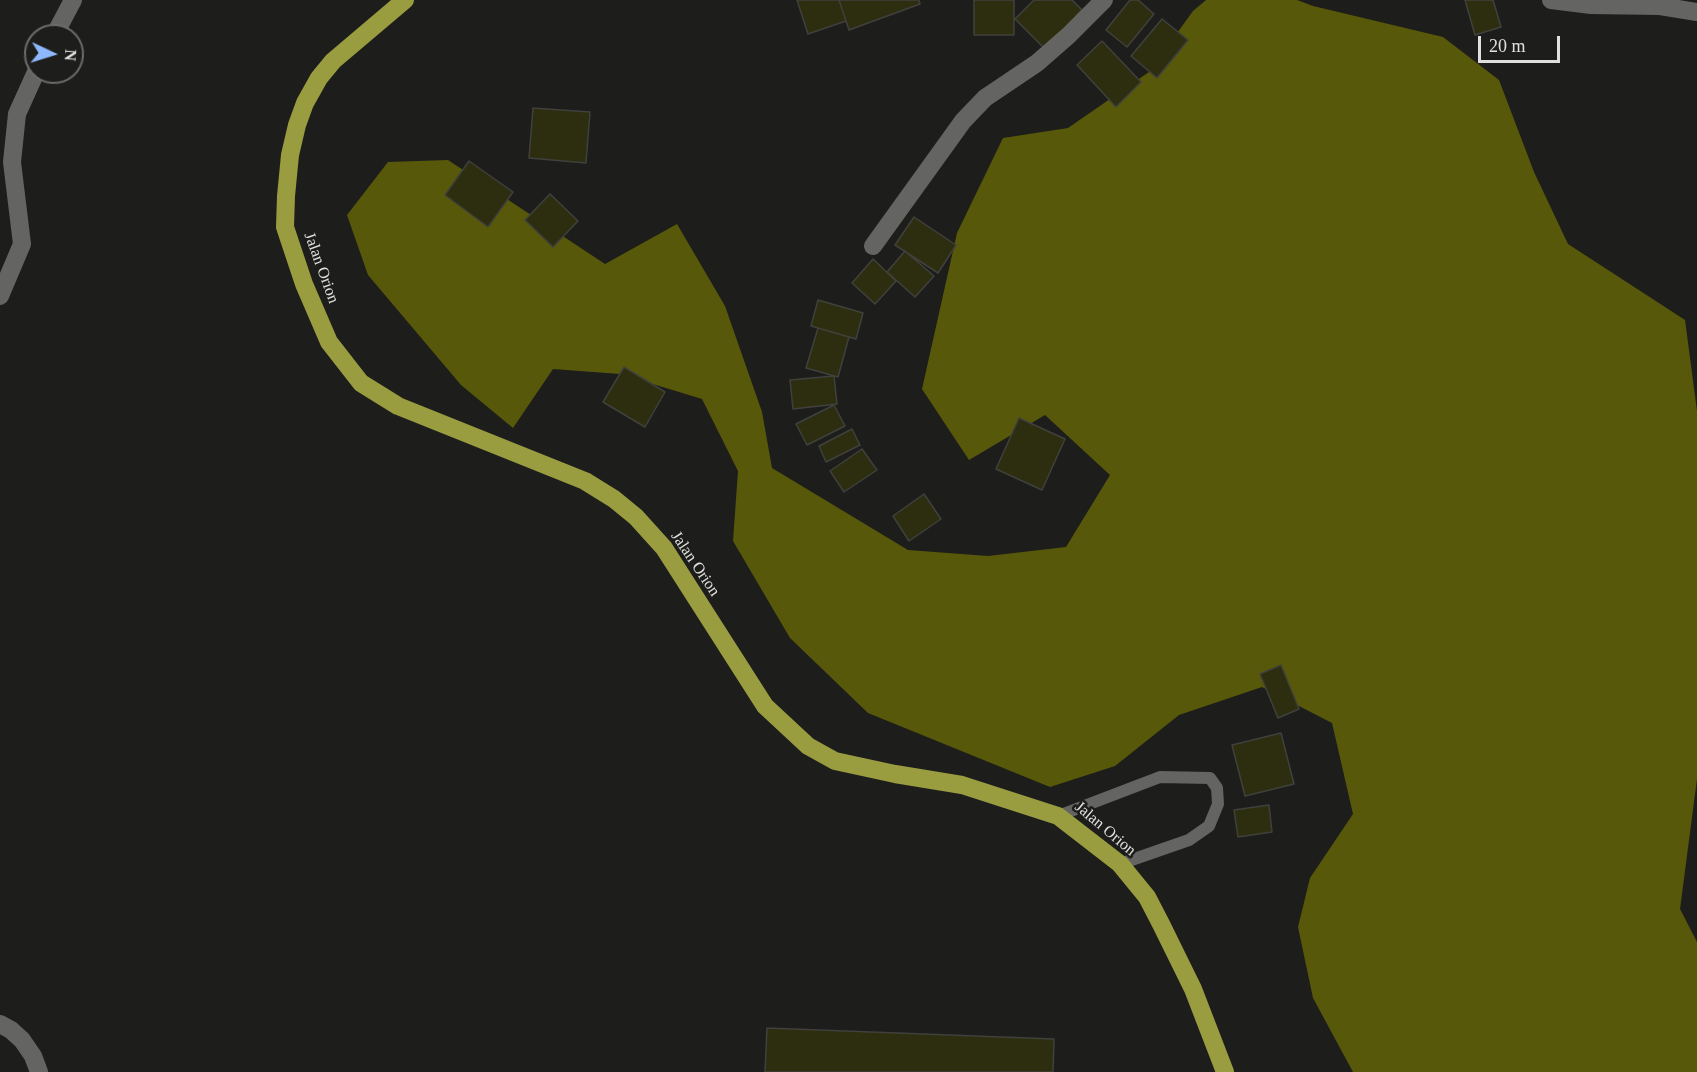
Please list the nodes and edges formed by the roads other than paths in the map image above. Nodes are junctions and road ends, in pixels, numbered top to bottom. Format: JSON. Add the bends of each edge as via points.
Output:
{"nodes":[{"id":1,"x":73,"y":0,"type":"edge"},
{"id":2,"x":405,"y":0,"type":"edge"},
{"id":3,"x":1104,"y":0,"type":"edge"},
{"id":4,"x":1551,"y":0,"type":"edge"},
{"id":5,"x":1697,"y":12,"type":"edge"},
{"id":6,"x":60,"y":24,"type":"edge"},
{"id":7,"x":28,"y":84,"type":"edge"},
{"id":8,"x":8,"y":112,"type":"edge"},
{"id":9,"x":873,"y":246,"type":"dead end"},
{"id":10,"x":0,"y":296,"type":"edge"},
{"id":11,"x":1058,"y":816,"type":"junction"},
{"id":12,"x":1120,"y":864,"type":"junction"},
{"id":13,"x":0,"y":1024,"type":"edge"},
{"id":14,"x":39,"y":1072,"type":"edge"},
{"id":15,"x":1225,"y":1072,"type":"edge"}],
"edges":[{"from":1,"to":6,"type":"street"},
{"from":2,"to":11,"type":"highway","name":"Jalan Orion","via":[[333,61],[319,78],[305,102],[290,155],[285,227],[329,342],[361,383],[398,406],[585,481],[636,517],[664,548],[765,706],[808,746],[835,760],[962,785]]},
{"from":3,"to":9,"type":"street","via":[[1069,35],[985,98],[963,121]]},
{"from":4,"to":5,"type":"street"},
{"from":7,"to":8,"type":"street"},
{"from":8,"to":10,"type":"street","via":[[22,244]]},
{"from":11,"to":12,"type":"highway","name":"Jalan Orion"},
{"from":11,"to":12,"type":"lane","via":[[1160,777],[1210,778],[1217,788],[1218,804],[1209,826],[1189,840]]},
{"from":12,"to":15,"type":"highway","name":"Jalan Orion","via":[[1147,897],[1161,924]]},
{"from":13,"to":14,"type":"street","via":[[22,1041]]}]}
